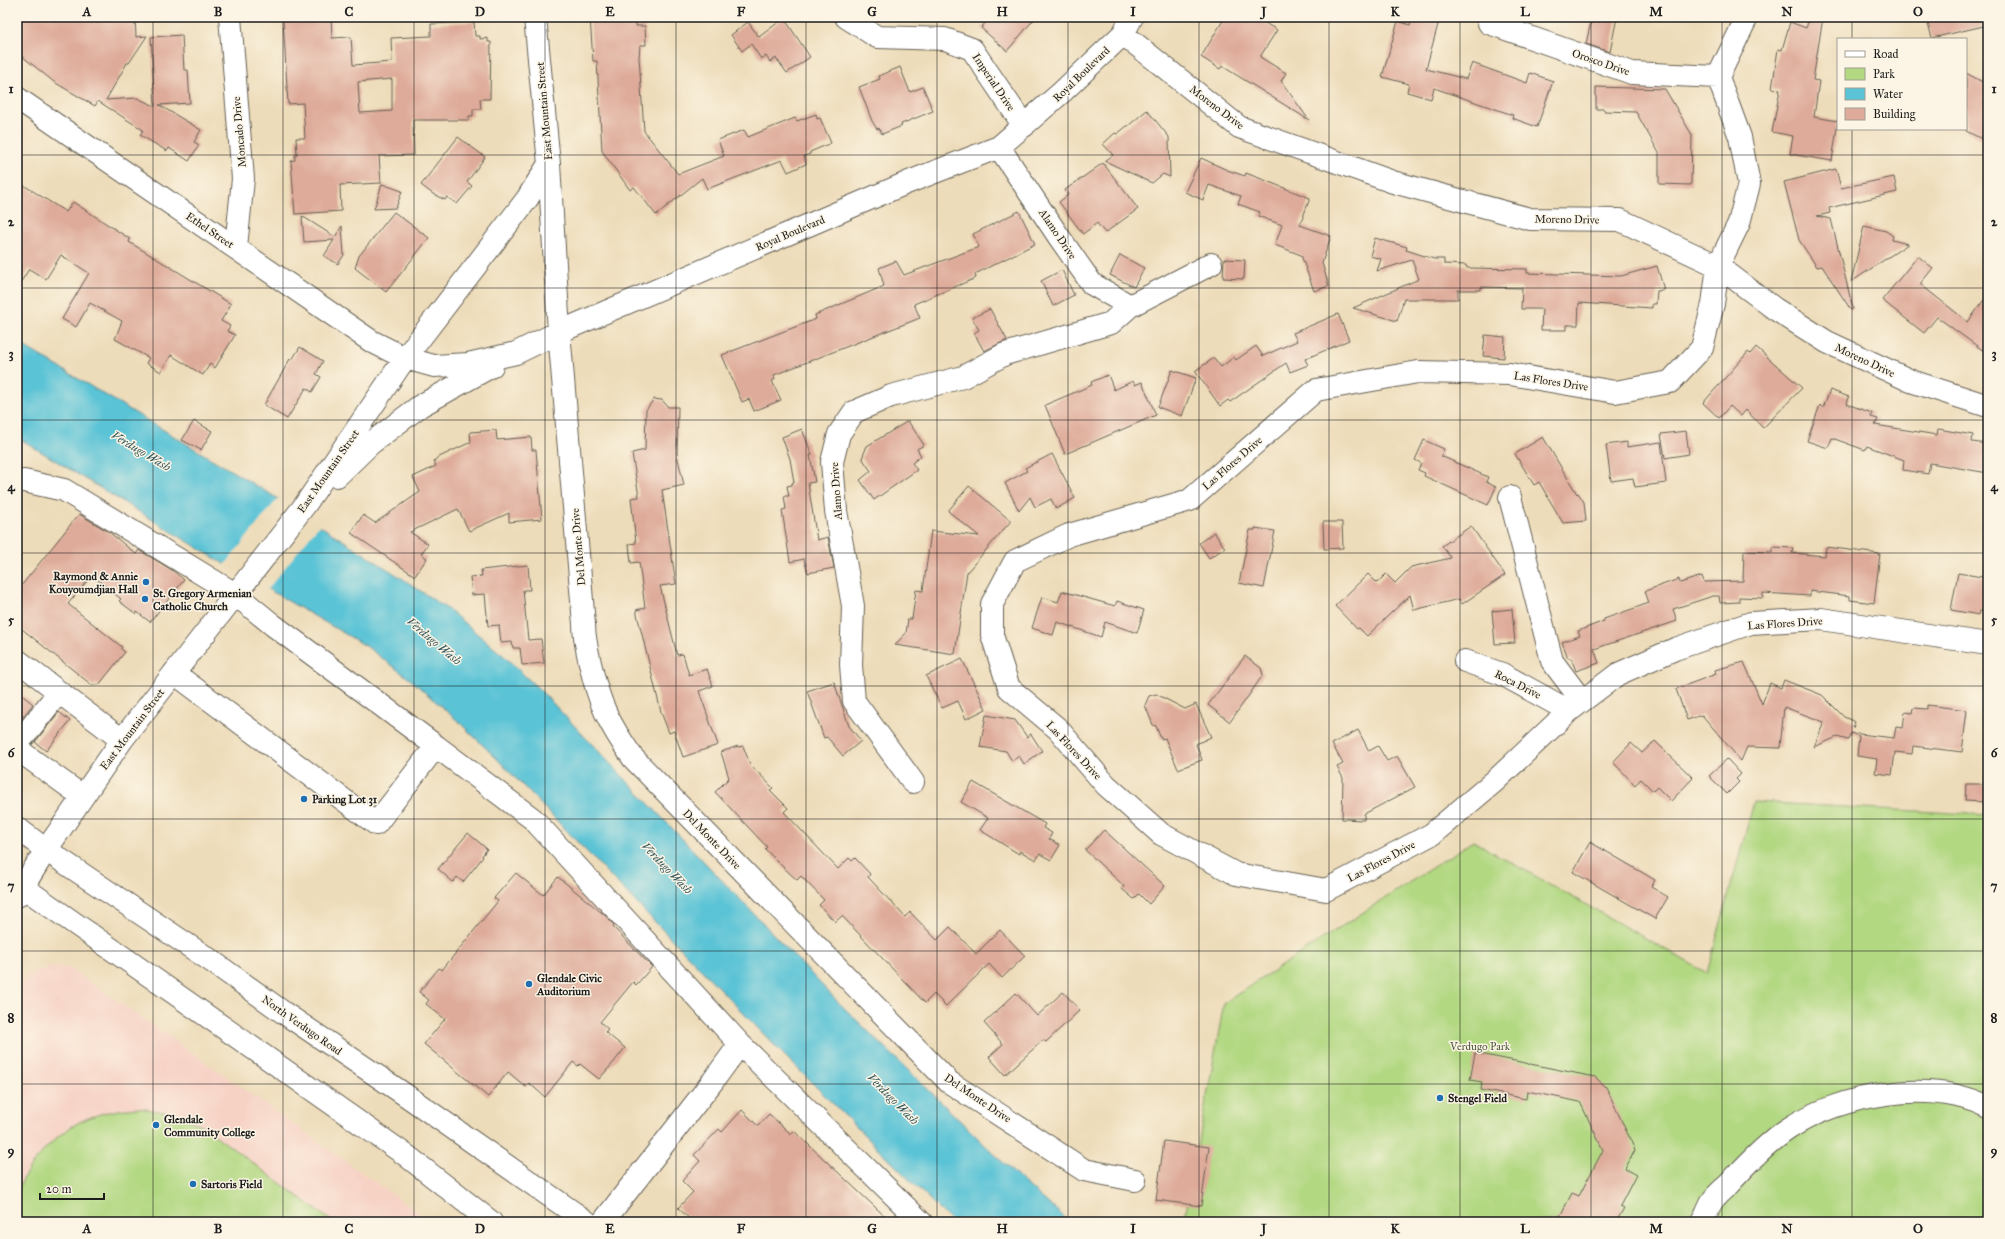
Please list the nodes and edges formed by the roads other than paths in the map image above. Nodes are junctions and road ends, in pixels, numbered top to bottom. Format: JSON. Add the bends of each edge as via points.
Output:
{"nodes":[{"id":1,"x":230,"y":17,"type":"edge"},
{"id":2,"x":535,"y":17,"type":"edge"},
{"id":3,"x":846,"y":17,"type":"edge"},
{"id":4,"x":1747,"y":17,"type":"edge"},
{"id":5,"x":1489,"y":23,"type":"dead end"},
{"id":6,"x":1127,"y":25,"type":"edge"},
{"id":7,"x":1718,"y":78,"type":"junction"},
{"id":8,"x":17,"y":98,"type":"edge"},
{"id":9,"x":1024,"y":126,"type":"junction"},
{"id":10,"x":1000,"y":147,"type":"junction"},
{"id":11,"x":549,"y":164,"type":"junction"},
{"id":12,"x":236,"y":247,"type":"junction"},
{"id":13,"x":1211,"y":264,"type":"dead end"},
{"id":14,"x":1718,"y":266,"type":"junction"},
{"id":15,"x":1130,"y":306,"type":"junction"},
{"id":16,"x":559,"y":332,"type":"junction"},
{"id":17,"x":516,"y":353,"type":"junction"},
{"id":18,"x":405,"y":358,"type":"junction"},
{"id":19,"x":1988,"y":406,"type":"edge"},
{"id":20,"x":24,"y":480,"type":"dead end"},
{"id":21,"x":1510,"y":497,"type":"dead end"},
{"id":22,"x":305,"y":505,"type":"junction"},
{"id":23,"x":239,"y":588,"type":"junction"},
{"id":24,"x":1988,"y":644,"type":"edge"},
{"id":25,"x":17,"y":660,"type":"edge"},
{"id":26,"x":1464,"y":661,"type":"dead end"},
{"id":27,"x":174,"y":673,"type":"junction"},
{"id":28,"x":59,"y":692,"type":"junction"},
{"id":29,"x":1576,"y":706,"type":"junction"},
{"id":30,"x":19,"y":740,"type":"edge"},
{"id":31,"x":122,"y":740,"type":"junction"},
{"id":32,"x":436,"y":746,"type":"junction"},
{"id":33,"x":913,"y":782,"type":"dead end"},
{"id":34,"x":82,"y":796,"type":"junction"},
{"id":35,"x":17,"y":828,"type":"edge"},
{"id":36,"x":46,"y":850,"type":"junction"},
{"id":37,"x":19,"y":889,"type":"edge"},
{"id":38,"x":740,"y":1044,"type":"junction"},
{"id":39,"x":1988,"y":1107,"type":"edge"},
{"id":40,"x":1135,"y":1180,"type":"dead end"},
{"id":41,"x":491,"y":1222,"type":"edge"},
{"id":42,"x":587,"y":1222,"type":"edge"},
{"id":43,"x":603,"y":1222,"type":"edge"},
{"id":44,"x":921,"y":1222,"type":"edge"},
{"id":45,"x":1702,"y":1222,"type":"edge"}],
"edges":[{"from":1,"to":12,"type":"street","name":"Moncado Drive","via":[[243,179]]},
{"from":2,"to":11,"type":"street","name":"East Mountain Street"},
{"from":3,"to":9,"type":"street","name":"Imperial Drive","via":[[877,37],[945,39],[972,49]]},
{"from":4,"to":7,"type":"street"},
{"from":5,"to":7,"type":"street","name":"Orosco Drive","via":[[1632,73]]},
{"from":6,"to":9,"type":"street","name":"Royal Boulevard"},
{"from":6,"to":14,"type":"street","name":"Moreno Drive","via":[[1239,127],[1393,182],[1530,219],[1620,220]]},
{"from":7,"to":14,"type":"street","name":"Las Flores Drive","via":[[1740,137],[1749,184],[1739,223]]},
{"from":8,"to":12,"type":"street","name":"Ethel Street"},
{"from":9,"to":10,"type":"street","name":"Royal Boulevard"},
{"from":10,"to":15,"type":"street","name":"Alamo Drive","via":[[1092,284]]},
{"from":10,"to":16,"type":"street","name":"Royal Boulevard","via":[[909,182]]},
{"from":11,"to":16,"type":"street","name":"Del Monte Drive"},
{"from":11,"to":18,"type":"street","name":"East Mountain Street","via":[[527,199]]},
{"from":12,"to":18,"type":"street","name":"Ethel Street","via":[[371,341]]},
{"from":13,"to":15,"type":"street","name":"Alamo Drive"},
{"from":14,"to":19,"type":"street","name":"Moreno Drive","via":[[1775,309],[1827,342],[1912,381]]},
{"from":14,"to":29,"type":"street","name":"Las Flores Drive","via":[[1713,304],[1702,348],[1670,382],[1615,392],[1510,374],[1418,372],[1316,390],[1190,500],[1069,535],[1014,561],[992,604],[992,636],[1009,688],[1058,729],[1106,785],[1161,834],[1236,874],[1326,890],[1432,834],[1496,780]]},
{"from":15,"to":33,"type":"street","name":"Alamo Drive","via":[[1110,323],[1005,354],[963,377],[890,396],[854,412],[839,434],[832,462],[836,511],[853,606],[851,664],[854,701]]},
{"from":16,"to":17,"type":"street","name":"Royal Boulevard"},
{"from":16,"to":40,"type":"street","name":"Del Monte Drive","via":[[584,637],[598,699],[612,728],[633,758],[949,1082],[1084,1170]]},
{"from":17,"to":18,"type":"street","name":"Royal Boulevard","via":[[468,364],[434,366]]},
{"from":17,"to":22,"type":"street","via":[[420,406],[370,444]]},
{"from":18,"to":22,"type":"street","name":"East Mountain Street"},
{"from":20,"to":23,"type":"street","via":[[64,490]]},
{"from":21,"to":29,"type":"street","via":[[1552,660]]},
{"from":22,"to":23,"type":"street","name":"East Mountain Street"},
{"from":23,"to":27,"type":"street","name":"East Mountain Street"},
{"from":23,"to":32,"type":"street","via":[[273,625]]},
{"from":24,"to":29,"type":"street","name":"Las Flores Drive","via":[[1822,619],[1750,623],[1675,649],[1618,674]]},
{"from":25,"to":28,"type":"street"},
{"from":26,"to":29,"type":"street","name":"Roca Drive","via":[[1502,674]]},
{"from":27,"to":31,"type":"street","name":"East Mountain Street"},
{"from":27,"to":32,"type":"street","via":[[376,824]]},
{"from":28,"to":30,"type":"street"},
{"from":28,"to":31,"type":"street"},
{"from":30,"to":34,"type":"street"},
{"from":31,"to":34,"type":"street","name":"East Mountain Street"},
{"from":32,"to":38,"type":"street","via":[[533,819]]},
{"from":34,"to":36,"type":"street","name":"East Mountain Street"},
{"from":35,"to":36,"type":"street","name":"North Verdugo Road"},
{"from":36,"to":37,"type":"street","name":"East Mountain Street"},
{"from":36,"to":42,"type":"street","name":"North Verdugo Road","via":[[213,962]]},
{"from":37,"to":41,"type":"street","via":[[406,1156]]},
{"from":38,"to":43,"type":"street"},
{"from":38,"to":44,"type":"street"},
{"from":39,"to":45,"type":"street","via":[[1974,1100],[1944,1093],[1910,1092],[1873,1096],[1827,1109],[1788,1129],[1748,1163],[1712,1202]]}]}
